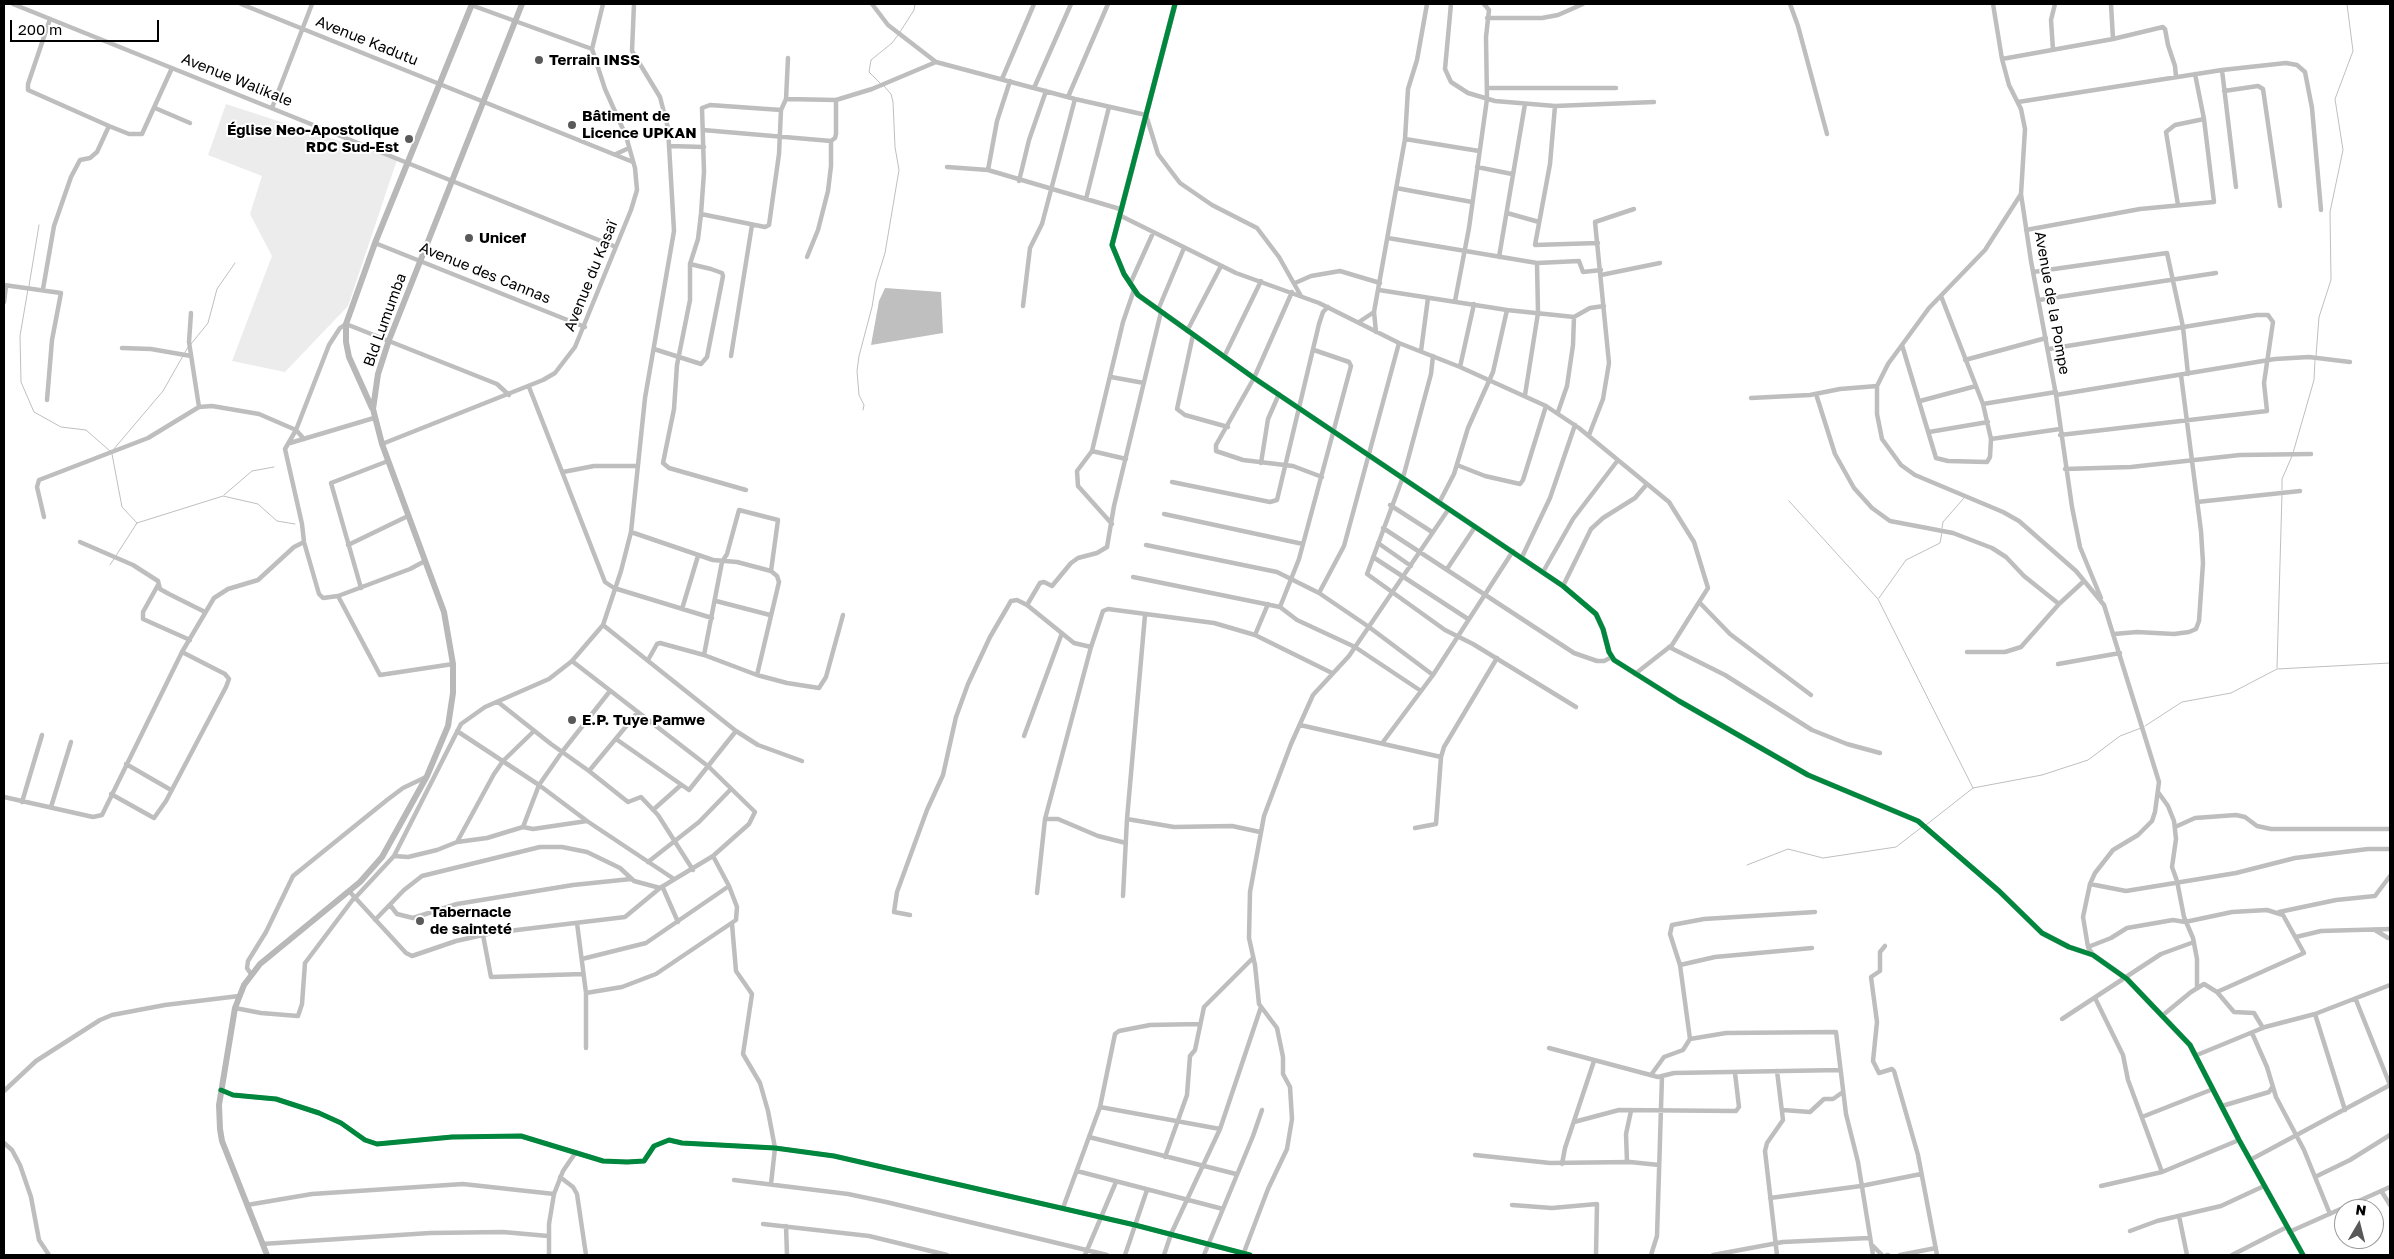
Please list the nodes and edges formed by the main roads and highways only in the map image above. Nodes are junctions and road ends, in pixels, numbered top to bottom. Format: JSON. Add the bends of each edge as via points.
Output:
{"nodes":[{"id":1,"x":472,"y":4,"type":"edge"},
{"id":2,"x":522,"y":4,"type":"edge"},
{"id":3,"x":373,"y":409,"type":"junction"},
{"id":4,"x":267,"y":1255,"type":"edge"}],
"edges":[{"from":1,"to":3,"type":"main road","name":"Bld Lumumba","via":[[375,243],[346,324],[350,357]]},
{"from":2,"to":3,"type":"main road","name":"Bld Lumumba","via":[[389,340],[378,374]]},
{"from":3,"to":4,"type":"main road","via":[[382,444],[444,612],[453,664],[453,693],[448,726],[427,776],[382,858],[349,891],[251,974],[235,1008],[221,1090],[219,1117],[222,1142]]}]}
